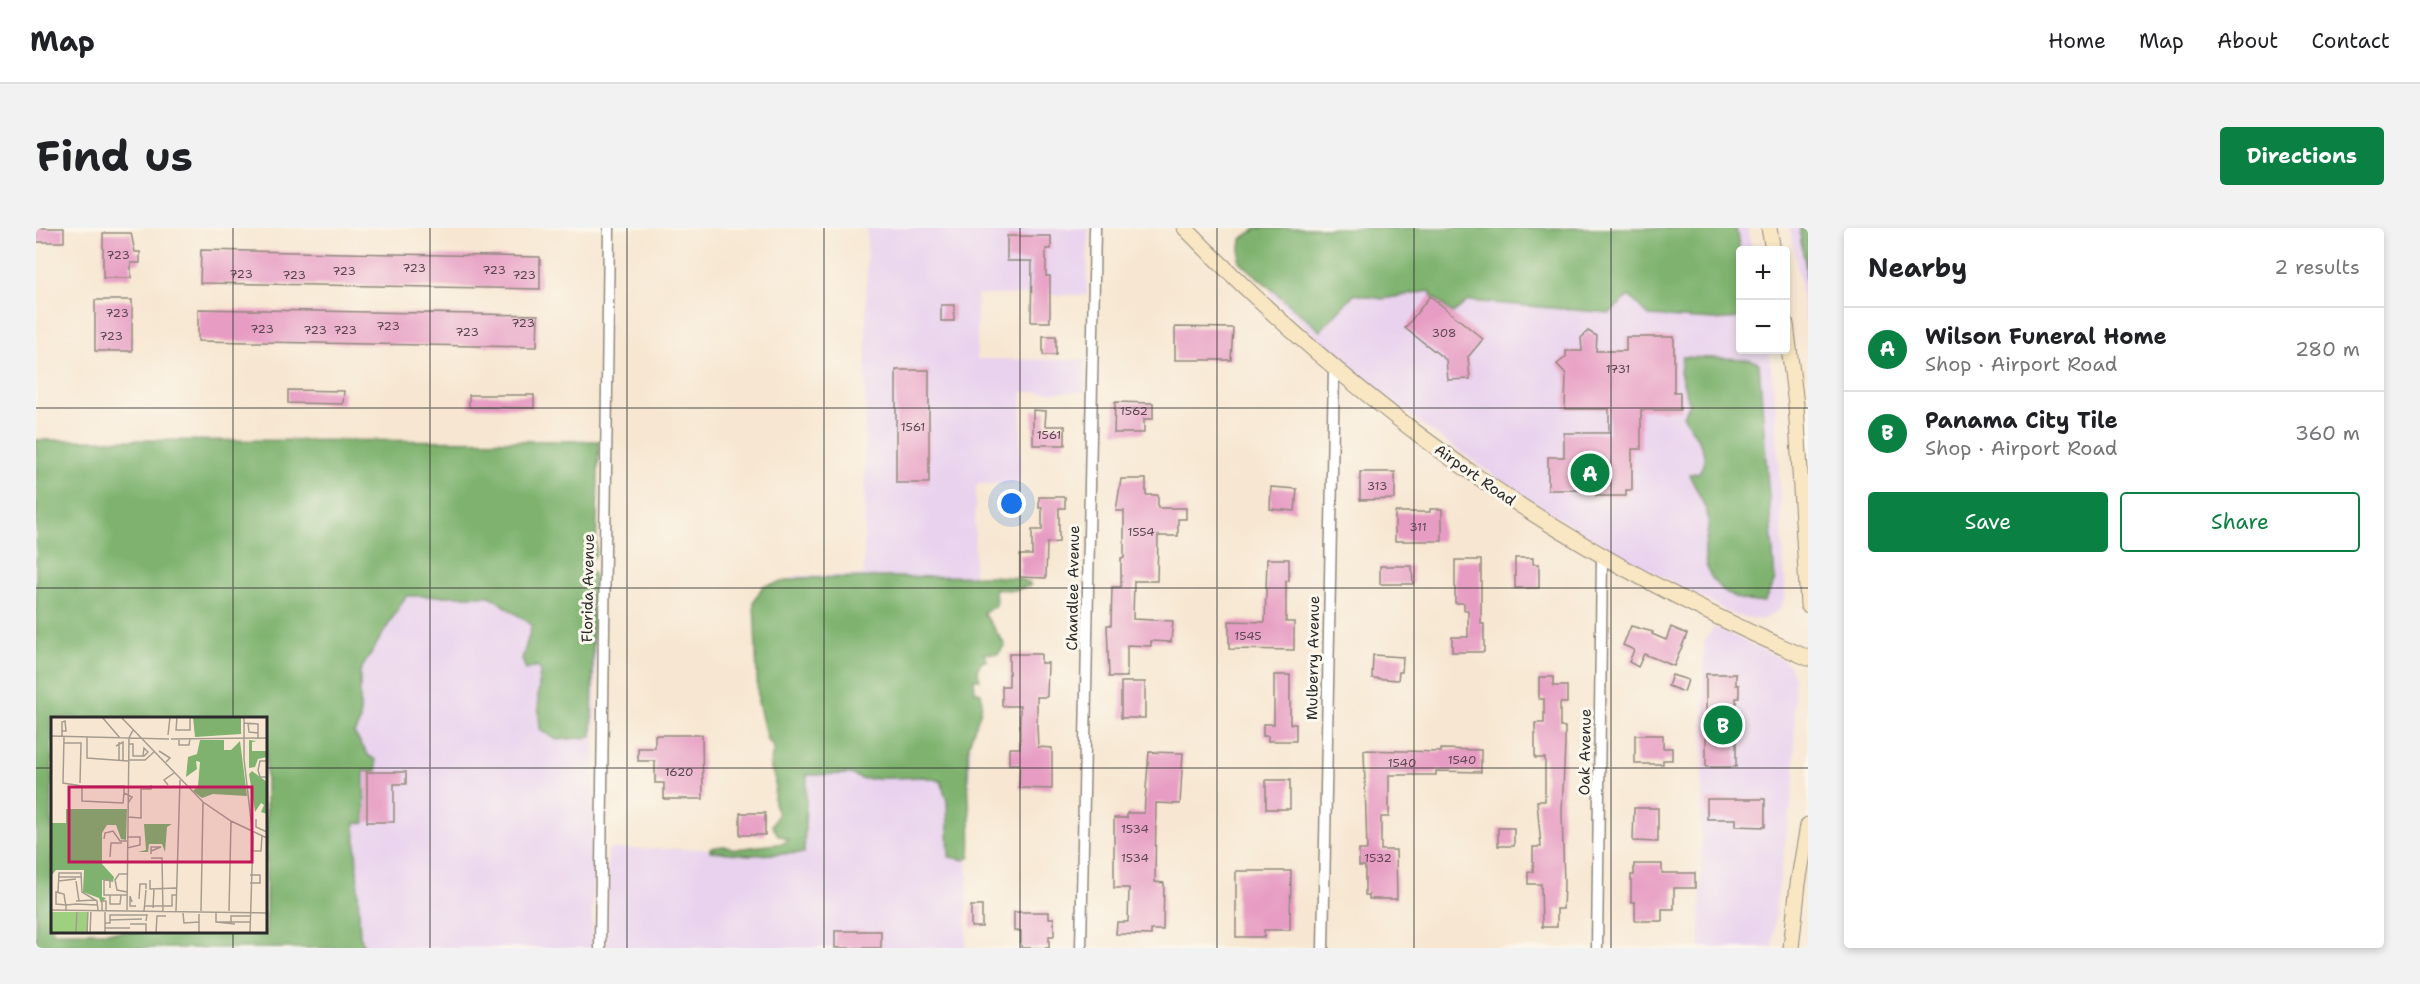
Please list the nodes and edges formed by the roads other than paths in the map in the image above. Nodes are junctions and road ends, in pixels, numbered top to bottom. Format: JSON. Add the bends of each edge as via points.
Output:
{"nodes":[{"id":1,"x":609,"y":228,"type":"edge"},
{"id":2,"x":1095,"y":228,"type":"edge"},
{"id":3,"x":1185,"y":228,"type":"edge"},
{"id":4,"x":1769,"y":228,"type":"edge"},
{"id":5,"x":1772,"y":246,"type":"edge"},
{"id":6,"x":1789,"y":354,"type":"edge"},
{"id":7,"x":1334,"y":369,"type":"junction"},
{"id":8,"x":1602,"y":557,"type":"junction"},
{"id":9,"x":1808,"y":604,"type":"edge"},
{"id":10,"x":1808,"y":658,"type":"edge"},
{"id":11,"x":1808,"y":825,"type":"edge"},
{"id":12,"x":600,"y":948,"type":"edge"},
{"id":13,"x":1081,"y":948,"type":"edge"},
{"id":14,"x":1323,"y":948,"type":"edge"},
{"id":15,"x":1597,"y":948,"type":"edge"},
{"id":16,"x":1791,"y":948,"type":"edge"}],
"edges":[{"from":1,"to":12,"type":"street","name":"Florida Avenue"},
{"from":2,"to":13,"type":"street","name":"Chandlee Avenue"},
{"from":3,"to":7,"type":"main road","name":"Airport Road","via":[[1239,284]]},
{"from":4,"to":5,"type":"main road"},
{"from":6,"to":9,"type":"main road","via":[[1796,405]]},
{"from":7,"to":8,"type":"main road","name":"Airport Road","via":[[1459,465]]},
{"from":7,"to":14,"type":"street","name":"Mulberry Avenue"},
{"from":8,"to":10,"type":"main road","name":"Airport Road","via":[[1717,617]]},
{"from":8,"to":15,"type":"street","name":"Oak Avenue"},
{"from":11,"to":16,"type":"main road"}]}
